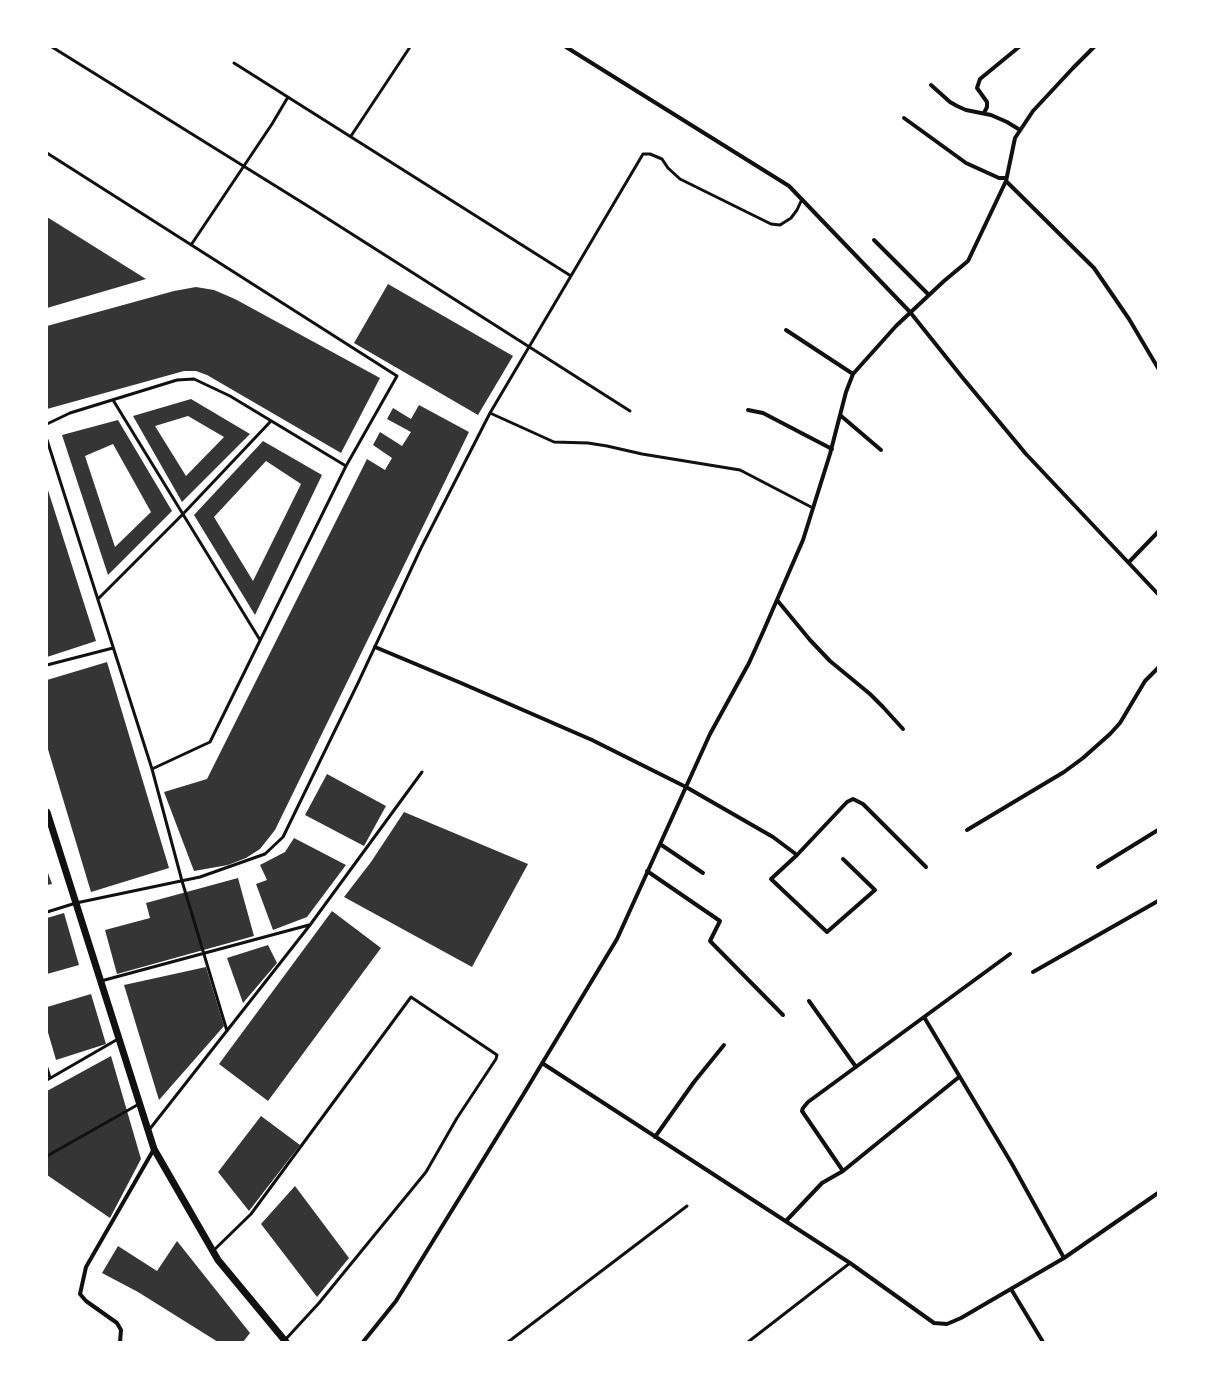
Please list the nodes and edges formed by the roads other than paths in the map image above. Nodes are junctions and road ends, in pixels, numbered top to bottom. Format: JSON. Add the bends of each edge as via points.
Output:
{"nodes":[{"id":1,"x":52,"y":47,"type":"edge"},
{"id":2,"x":410,"y":47,"type":"edge"},
{"id":3,"x":566,"y":47,"type":"edge"},
{"id":4,"x":1019,"y":47,"type":"edge"},
{"id":5,"x":1094,"y":47,"type":"edge"},
{"id":6,"x":234,"y":63,"type":"dead end"},
{"id":7,"x":931,"y":85,"type":"dead end"},
{"id":8,"x":288,"y":97,"type":"junction"},
{"id":9,"x":984,"y":113,"type":"junction"},
{"id":10,"x":904,"y":118,"type":"dead end"},
{"id":11,"x":1020,"y":130,"type":"junction"},
{"id":12,"x":350,"y":136,"type":"junction"},
{"id":13,"x":47,"y":153,"type":"edge"},
{"id":14,"x":244,"y":166,"type":"junction"},
{"id":15,"x":1006,"y":179,"type":"junction"},
{"id":16,"x":802,"y":199,"type":"junction"},
{"id":17,"x":874,"y":240,"type":"dead end"},
{"id":18,"x":191,"y":245,"type":"junction"},
{"id":19,"x":571,"y":276,"type":"junction"},
{"id":20,"x":929,"y":295,"type":"junction"},
{"id":21,"x":910,"y":312,"type":"junction"},
{"id":22,"x":786,"y":330,"type":"dead end"},
{"id":23,"x":529,"y":348,"type":"junction"},
{"id":24,"x":1158,"y":368,"type":"edge"},
{"id":25,"x":853,"y":374,"type":"junction"},
{"id":26,"x":113,"y":400,"type":"junction"},
{"id":27,"x":748,"y":410,"type":"dead end"},
{"id":28,"x":630,"y":411,"type":"dead end"},
{"id":29,"x":490,"y":413,"type":"junction"},
{"id":30,"x":840,"y":415,"type":"junction"},
{"id":31,"x":271,"y":421,"type":"junction"},
{"id":32,"x":47,"y":424,"type":"edge"},
{"id":33,"x":47,"y":440,"type":"edge"},
{"id":34,"x":832,"y":449,"type":"junction"},
{"id":35,"x":881,"y":450,"type":"dead end"},
{"id":36,"x":346,"y":466,"type":"junction"},
{"id":37,"x":813,"y":508,"type":"junction"},
{"id":38,"x":183,"y":514,"type":"junction"},
{"id":39,"x":1158,"y":532,"type":"edge"},
{"id":40,"x":1129,"y":562,"type":"junction"},
{"id":41,"x":1158,"y":594,"type":"edge"},
{"id":42,"x":98,"y":599,"type":"junction"},
{"id":43,"x":777,"y":600,"type":"junction"},
{"id":44,"x":260,"y":640,"type":"junction"},
{"id":45,"x":375,"y":647,"type":"junction"},
{"id":46,"x":113,"y":648,"type":"junction"},
{"id":47,"x":47,"y":665,"type":"edge"},
{"id":48,"x":1158,"y":668,"type":"edge"},
{"id":49,"x":903,"y":729,"type":"dead end"},
{"id":50,"x":152,"y":769,"type":"junction"},
{"id":51,"x":422,"y":772,"type":"dead end"},
{"id":52,"x":686,"y":787,"type":"junction"},
{"id":53,"x":47,"y":812,"type":"edge"},
{"id":54,"x":967,"y":830,"type":"dead end"},
{"id":55,"x":1158,"y":830,"type":"edge"},
{"id":56,"x":660,"y":844,"type":"junction"},
{"id":57,"x":796,"y":855,"type":"junction"},
{"id":58,"x":843,"y":859,"type":"dead end"},
{"id":59,"x":926,"y":867,"type":"dead end"},
{"id":60,"x":1098,"y":867,"type":"dead end"},
{"id":61,"x":648,"y":871,"type":"junction"},
{"id":62,"x":703,"y":873,"type":"dead end"},
{"id":63,"x":182,"y":881,"type":"junction"},
{"id":64,"x":1158,"y":901,"type":"edge"},
{"id":65,"x":76,"y":903,"type":"junction"},
{"id":66,"x":47,"y":912,"type":"edge"},
{"id":67,"x":310,"y":925,"type":"junction"},
{"id":68,"x":203,"y":954,"type":"junction"},
{"id":69,"x":1010,"y":954,"type":"dead end"},
{"id":70,"x":1033,"y":972,"type":"dead end"},
{"id":71,"x":100,"y":981,"type":"junction"},
{"id":72,"x":809,"y":1001,"type":"dead end"},
{"id":73,"x":783,"y":1016,"type":"dead end"},
{"id":74,"x":924,"y":1017,"type":"junction"},
{"id":75,"x":227,"y":1031,"type":"junction"},
{"id":76,"x":119,"y":1039,"type":"junction"},
{"id":77,"x":724,"y":1045,"type":"dead end"},
{"id":78,"x":542,"y":1063,"type":"junction"},
{"id":79,"x":856,"y":1067,"type":"junction"},
{"id":80,"x":47,"y":1068,"type":"edge"},
{"id":81,"x":959,"y":1077,"type":"junction"},
{"id":82,"x":49,"y":1079,"type":"edge"},
{"id":83,"x":139,"y":1104,"type":"junction"},
{"id":84,"x":148,"y":1132,"type":"junction"},
{"id":85,"x":655,"y":1137,"type":"junction"},
{"id":86,"x":154,"y":1149,"type":"junction"},
{"id":87,"x":47,"y":1156,"type":"edge"},
{"id":88,"x":843,"y":1171,"type":"junction"},
{"id":89,"x":1158,"y":1193,"type":"edge"},
{"id":90,"x":687,"y":1206,"type":"dead end"},
{"id":91,"x":786,"y":1221,"type":"junction"},
{"id":92,"x":213,"y":1251,"type":"junction"},
{"id":93,"x":1064,"y":1258,"type":"junction"},
{"id":94,"x":850,"y":1263,"type":"junction"},
{"id":95,"x":1011,"y":1289,"type":"junction"},
{"id":96,"x":286,"y":1341,"type":"edge"},
{"id":97,"x":120,"y":1342,"type":"edge"},
{"id":98,"x":363,"y":1342,"type":"edge"},
{"id":99,"x":508,"y":1342,"type":"edge"},
{"id":100,"x":748,"y":1342,"type":"edge"},
{"id":101,"x":1043,"y":1342,"type":"edge"}],
"edges":[{"from":1,"to":14,"type":"lane"},
{"from":2,"to":12,"type":"lane"},
{"from":3,"to":16,"type":"street","via":[[789,186]]},
{"from":4,"to":9,"type":"street","via":[[980,79],[977,88],[987,102]]},
{"from":5,"to":11,"type":"street","via":[[1033,111]]},
{"from":6,"to":8,"type":"lane"},
{"from":7,"to":9,"type":"street","via":[[957,106]]},
{"from":8,"to":12,"type":"lane"},
{"from":8,"to":14,"type":"lane"},
{"from":9,"to":11,"type":"street"},
{"from":10,"to":15,"type":"street","via":[[962,161]]},
{"from":11,"to":15,"type":"street","via":[[1015,138]]},
{"from":12,"to":19,"type":"lane"},
{"from":13,"to":18,"type":"lane"},
{"from":14,"to":18,"type":"lane"},
{"from":14,"to":23,"type":"lane"},
{"from":15,"to":20,"type":"street","via":[[968,261]]},
{"from":15,"to":24,"type":"street","via":[[1094,268]]},
{"from":16,"to":19,"type":"lane","via":[[791,218],[780,225],[771,224],[680,179],[662,159],[643,154]]},
{"from":16,"to":21,"type":"street"},
{"from":17,"to":20,"type":"street"},
{"from":18,"to":36,"type":"lane","via":[[397,376]]},
{"from":19,"to":23,"type":"lane"},
{"from":20,"to":21,"type":"street"},
{"from":21,"to":25,"type":"street"},
{"from":21,"to":40,"type":"street","via":[[1026,454]]},
{"from":22,"to":25,"type":"street"},
{"from":23,"to":28,"type":"lane"},
{"from":23,"to":29,"type":"lane"},
{"from":25,"to":30,"type":"street"},
{"from":26,"to":31,"type":"lane","via":[[177,380],[194,380],[230,396]]},
{"from":26,"to":32,"type":"lane","via":[[70,413]]},
{"from":26,"to":38,"type":"lane"},
{"from":27,"to":34,"type":"street","via":[[763,413]]},
{"from":29,"to":37,"type":"lane","via":[[554,442],[594,444],[740,470]]},
{"from":29,"to":45,"type":"lane","via":[[421,548]]},
{"from":30,"to":34,"type":"street"},
{"from":30,"to":35,"type":"street"},
{"from":31,"to":36,"type":"lane"},
{"from":31,"to":38,"type":"lane"},
{"from":33,"to":42,"type":"lane"},
{"from":34,"to":37,"type":"street"},
{"from":36,"to":44,"type":"lane"},
{"from":37,"to":43,"type":"street","via":[[803,540]]},
{"from":38,"to":42,"type":"lane"},
{"from":38,"to":44,"type":"lane"},
{"from":39,"to":40,"type":"street"},
{"from":40,"to":41,"type":"street"},
{"from":42,"to":46,"type":"lane"},
{"from":43,"to":49,"type":"street","via":[[830,661],[879,702]]},
{"from":43,"to":52,"type":"street","via":[[749,663],[710,734]]},
{"from":44,"to":50,"type":"lane","via":[[210,742]]},
{"from":45,"to":52,"type":"street","via":[[592,740]]},
{"from":45,"to":63,"type":"lane","via":[[284,837],[265,854]]},
{"from":46,"to":47,"type":"lane"},
{"from":46,"to":50,"type":"lane"},
{"from":48,"to":54,"type":"street","via":[[1145,681],[1120,723],[1083,758]]},
{"from":50,"to":63,"type":"lane"},
{"from":51,"to":67,"type":"lane"},
{"from":52,"to":56,"type":"street"},
{"from":52,"to":57,"type":"street","via":[[773,837]]},
{"from":53,"to":65,"type":"street"},
{"from":55,"to":60,"type":"street"},
{"from":56,"to":61,"type":"street"},
{"from":56,"to":62,"type":"street"},
{"from":57,"to":58,"type":"street","via":[[771,879],[827,932],[875,890]]},
{"from":57,"to":59,"type":"street","via":[[847,802],[853,799],[863,804]]},
{"from":61,"to":73,"type":"street","via":[[720,922],[710,942]]},
{"from":61,"to":78,"type":"street","via":[[617,939]]},
{"from":63,"to":65,"type":"lane"},
{"from":63,"to":68,"type":"lane"},
{"from":64,"to":70,"type":"street"},
{"from":65,"to":66,"type":"lane"},
{"from":65,"to":71,"type":"street"},
{"from":67,"to":68,"type":"lane"},
{"from":67,"to":75,"type":"lane"},
{"from":68,"to":71,"type":"lane"},
{"from":68,"to":75,"type":"lane"},
{"from":69,"to":74,"type":"street"},
{"from":71,"to":76,"type":"street"},
{"from":72,"to":79,"type":"street"},
{"from":74,"to":79,"type":"street"},
{"from":74,"to":81,"type":"street"},
{"from":75,"to":84,"type":"lane"},
{"from":76,"to":82,"type":"lane"},
{"from":76,"to":83,"type":"street"},
{"from":77,"to":85,"type":"street"},
{"from":78,"to":85,"type":"street"},
{"from":78,"to":98,"type":"street","via":[[396,1301]]},
{"from":79,"to":88,"type":"street","via":[[808,1102],[802,1111]]},
{"from":80,"to":82,"type":"lane"},
{"from":81,"to":88,"type":"street"},
{"from":81,"to":93,"type":"street","via":[[1012,1164]]},
{"from":83,"to":84,"type":"street"},
{"from":83,"to":87,"type":"lane"},
{"from":84,"to":86,"type":"street"},
{"from":85,"to":91,"type":"street"},
{"from":86,"to":92,"type":"street"},
{"from":86,"to":97,"type":"street","via":[[86,1267],[80,1294],[86,1302],[117,1323],[121,1330]]},
{"from":88,"to":91,"type":"street","via":[[822,1183]]},
{"from":89,"to":93,"type":"street"},
{"from":90,"to":99,"type":"lane"},
{"from":91,"to":94,"type":"street"},
{"from":92,"to":96,"type":"street"},
{"from":92,"to":96,"type":"lane","via":[[251,1214],[412,997],[497,1055],[426,1172]]},
{"from":93,"to":95,"type":"street"},
{"from":94,"to":95,"type":"street","via":[[934,1323],[948,1324]]},
{"from":94,"to":100,"type":"lane"},
{"from":95,"to":101,"type":"street"}]}
